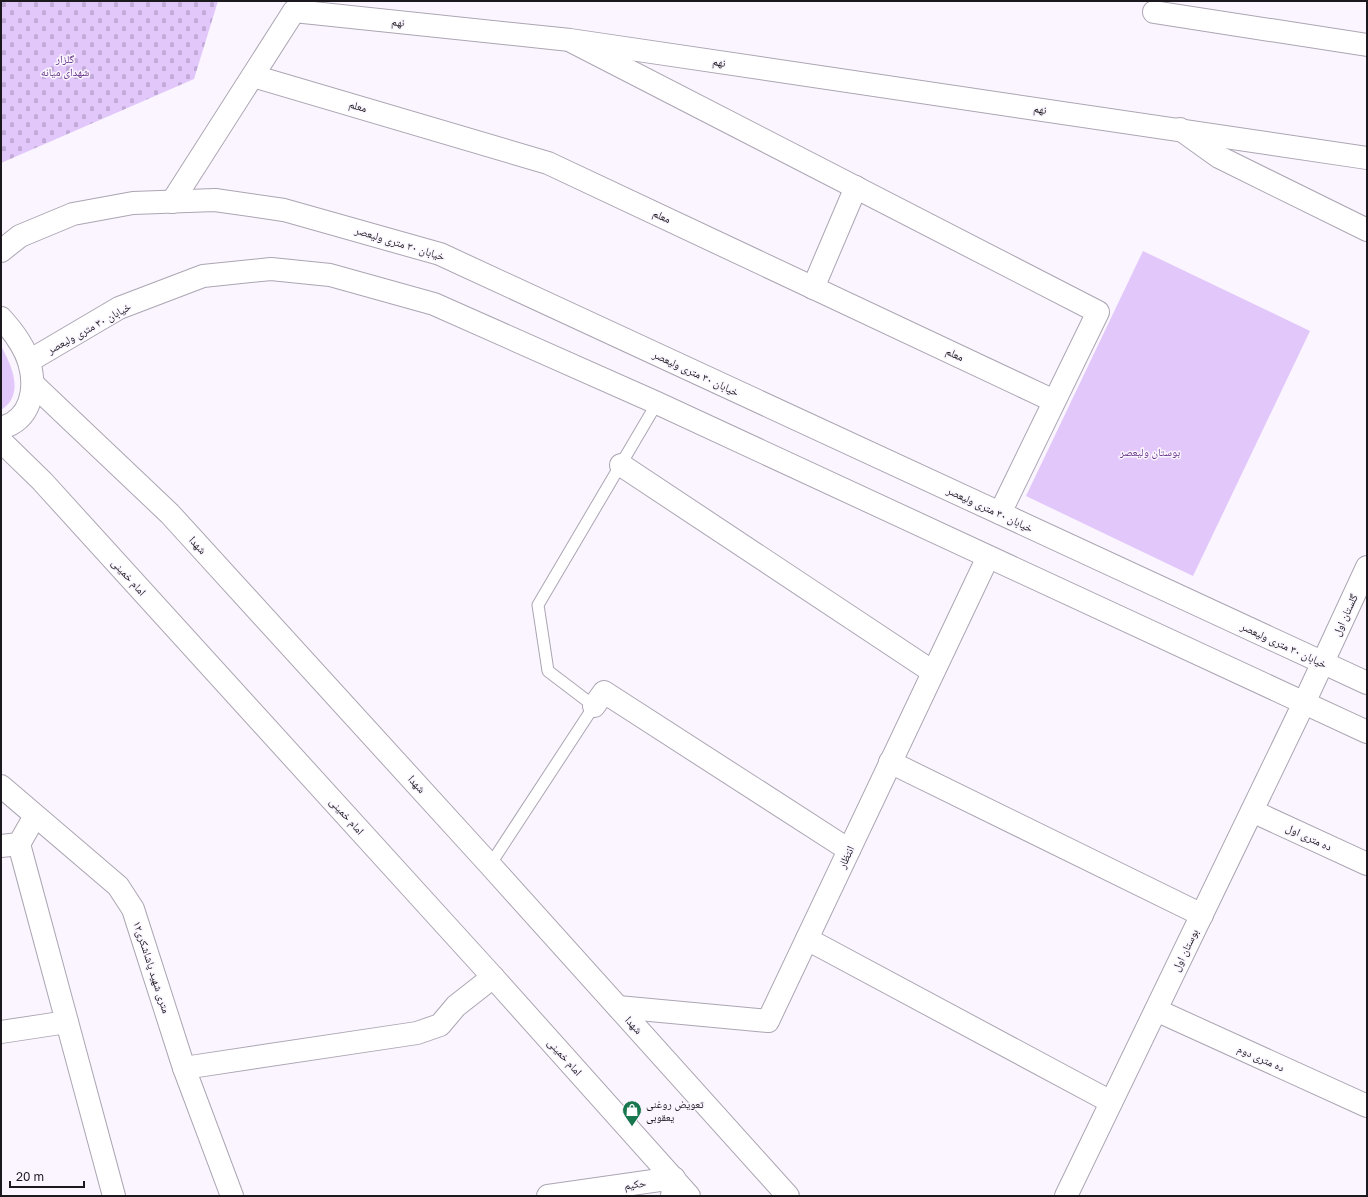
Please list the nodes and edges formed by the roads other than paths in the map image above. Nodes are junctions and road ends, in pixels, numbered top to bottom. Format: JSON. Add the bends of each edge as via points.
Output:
{"nodes":[{"id":1,"x":1154,"y":12,"type":"dead end"},
{"id":2,"x":570,"y":40,"type":"junction"},
{"id":3,"x":1367,"y":45,"type":"edge"},
{"id":4,"x":253,"y":76,"type":"junction"},
{"id":5,"x":1180,"y":129,"type":"junction"},
{"id":6,"x":1367,"y":158,"type":"edge"},
{"id":7,"x":856,"y":187,"type":"junction"},
{"id":8,"x":172,"y":202,"type":"junction"},
{"id":9,"x":1367,"y":230,"type":"edge"},
{"id":10,"x":1,"y":251,"type":"edge"},
{"id":11,"x":814,"y":288,"type":"junction"},
{"id":12,"x":1,"y":318,"type":"edge"},
{"id":13,"x":29,"y":361,"type":"junction"},
{"id":14,"x":33,"y":384,"type":"junction"},
{"id":15,"x":1054,"y":400,"type":"junction"},
{"id":16,"x":658,"y":403,"type":"junction"},
{"id":17,"x":1,"y":428,"type":"edge"},
{"id":18,"x":1,"y":441,"type":"edge"},
{"id":19,"x":621,"y":465,"type":"junction"},
{"id":20,"x":1000,"y":513,"type":"junction"},
{"id":21,"x":988,"y":556,"type":"junction"},
{"id":22,"x":1367,"y":567,"type":"edge"},
{"id":23,"x":1323,"y":663,"type":"junction"},
{"id":24,"x":933,"y":672,"type":"junction"},
{"id":25,"x":1367,"y":683,"type":"edge"},
{"id":26,"x":1304,"y":703,"type":"junction"},
{"id":27,"x":594,"y":706,"type":"junction"},
{"id":28,"x":1367,"y":732,"type":"edge"},
{"id":29,"x":890,"y":762,"type":"junction"},
{"id":30,"x":1,"y":786,"type":"edge"},
{"id":31,"x":1252,"y":811,"type":"junction"},
{"id":32,"x":35,"y":816,"type":"junction"},
{"id":33,"x":10,"y":845,"type":"edge"},
{"id":34,"x":849,"y":850,"type":"junction"},
{"id":35,"x":1367,"y":864,"type":"edge"},
{"id":36,"x":490,"y":865,"type":"junction"},
{"id":37,"x":1202,"y":915,"type":"junction"},
{"id":38,"x":807,"y":939,"type":"junction"},
{"id":39,"x":493,"y":977,"type":"junction"},
{"id":40,"x":618,"y":1007,"type":"junction"},
{"id":41,"x":1156,"y":1010,"type":"junction"},
{"id":42,"x":67,"y":1022,"type":"junction"},
{"id":43,"x":1,"y":1032,"type":"edge"},
{"id":44,"x":184,"y":1068,"type":"junction"},
{"id":45,"x":1111,"y":1102,"type":"junction"},
{"id":46,"x":1367,"y":1106,"type":"edge"},
{"id":47,"x":673,"y":1187,"type":"edge"},
{"id":48,"x":114,"y":1196,"type":"edge"},
{"id":49,"x":232,"y":1196,"type":"edge"},
{"id":50,"x":548,"y":1196,"type":"edge"},
{"id":51,"x":689,"y":1196,"type":"edge"},
{"id":52,"x":788,"y":1196,"type":"edge"},
{"id":53,"x":1066,"y":1196,"type":"edge"}],
"edges":[{"from":1,"to":3,"type":"street"},
{"from":2,"to":4,"type":"street","name":"نهم","via":[[294,11]]},
{"from":2,"to":5,"type":"street","name":"نهم"},
{"from":2,"to":7,"type":"street"},
{"from":4,"to":8,"type":"street","name":"نهم"},
{"from":4,"to":11,"type":"street","name":"معلم","via":[[548,162]]},
{"from":5,"to":6,"type":"street","name":"نهم"},
{"from":5,"to":9,"type":"street","via":[[1219,157]]},
{"from":7,"to":11,"type":"street"},
{"from":7,"to":15,"type":"street","via":[[1098,312]]},
{"from":8,"to":10,"type":"street","name":"خیابان ۳۰ متری ولیعصر","via":[[133,203],[72,214],[20,236]]},
{"from":8,"to":20,"type":"street","name":"خیابان ۳۰ متری ولیعصر","via":[[215,200],[284,210],[440,254]]},
{"from":11,"to":15,"type":"street","name":"معلم"},
{"from":12,"to":13,"type":"street","via":[[19,340]]},
{"from":13,"to":14,"type":"street"},
{"from":13,"to":16,"type":"street","name":"خیابان ۳۰ متری ولیعصر","via":[[119,308],[203,276],[271,269],[330,275],[434,304]]},
{"from":14,"to":17,"type":"street","via":[[30,402],[22,415],[10,425]]},
{"from":14,"to":36,"type":"street","name":"شهدا","via":[[170,514]]},
{"from":15,"to":20,"type":"street"},
{"from":16,"to":19,"type":"lane"},
{"from":16,"to":21,"type":"street","name":"خیابان ۳۰ متری ولیعصر"},
{"from":18,"to":39,"type":"street","name":"امام خمینی","via":[[42,481]]},
{"from":19,"to":24,"type":"street"},
{"from":19,"to":27,"type":"lane","via":[[538,605],[548,671]]},
{"from":20,"to":23,"type":"street","name":"خیابان ۳۰ متری ولیعصر"},
{"from":21,"to":24,"type":"street","name":"انتظار"},
{"from":21,"to":26,"type":"street","name":"خیابان ۳۰ متری ولیعصر"},
{"from":22,"to":23,"type":"street","name":"گلستان اول"},
{"from":23,"to":25,"type":"street","name":"خیابان ۳۰ متری ولیعصر"},
{"from":23,"to":26,"type":"street","name":"گلستان اول"},
{"from":24,"to":29,"type":"street","name":"انتظار"},
{"from":26,"to":28,"type":"street","name":"خیابان ۳۰ متری ولیعصر"},
{"from":26,"to":31,"type":"street","name":"بوستان اول"},
{"from":27,"to":34,"type":"street","via":[[604,692]]},
{"from":27,"to":36,"type":"lane"},
{"from":29,"to":34,"type":"street","name":"انتظار"},
{"from":29,"to":37,"type":"street"},
{"from":30,"to":32,"type":"street","name":"۱۲متری شهید پاشاشکری"},
{"from":31,"to":35,"type":"street","name":"ده متری اول"},
{"from":31,"to":37,"type":"street","name":"بوستان اول"},
{"from":32,"to":33,"type":"street"},
{"from":32,"to":44,"type":"street","name":"۱۲متری شهید پاشاشکری","via":[[118,886],[133,909]]},
{"from":33,"to":42,"type":"street"},
{"from":34,"to":38,"type":"street","name":"انتظار"},
{"from":36,"to":40,"type":"street","name":"شهدا"},
{"from":37,"to":41,"type":"street","name":"بوستان اول"},
{"from":38,"to":40,"type":"street","name":"انتظار","via":[[768,1021]]},
{"from":38,"to":45,"type":"street"},
{"from":39,"to":44,"type":"street","via":[[456,1006],[440,1025],[417,1033]]},
{"from":39,"to":47,"type":"street","name":"امام خمینی"},
{"from":40,"to":52,"type":"street","name":"شهدا"},
{"from":41,"to":45,"type":"street","name":"بوستان اول"},
{"from":41,"to":46,"type":"street","name":"ده متری دوم"},
{"from":42,"to":43,"type":"street"},
{"from":42,"to":48,"type":"street"},
{"from":44,"to":49,"type":"street","name":"۱۲متری شهید پاشاشکری"},
{"from":45,"to":53,"type":"street","name":"بوستان اول"},
{"from":47,"to":50,"type":"street","name":"حکیم"},
{"from":47,"to":51,"type":"street","name":"امام خمینی"}]}
